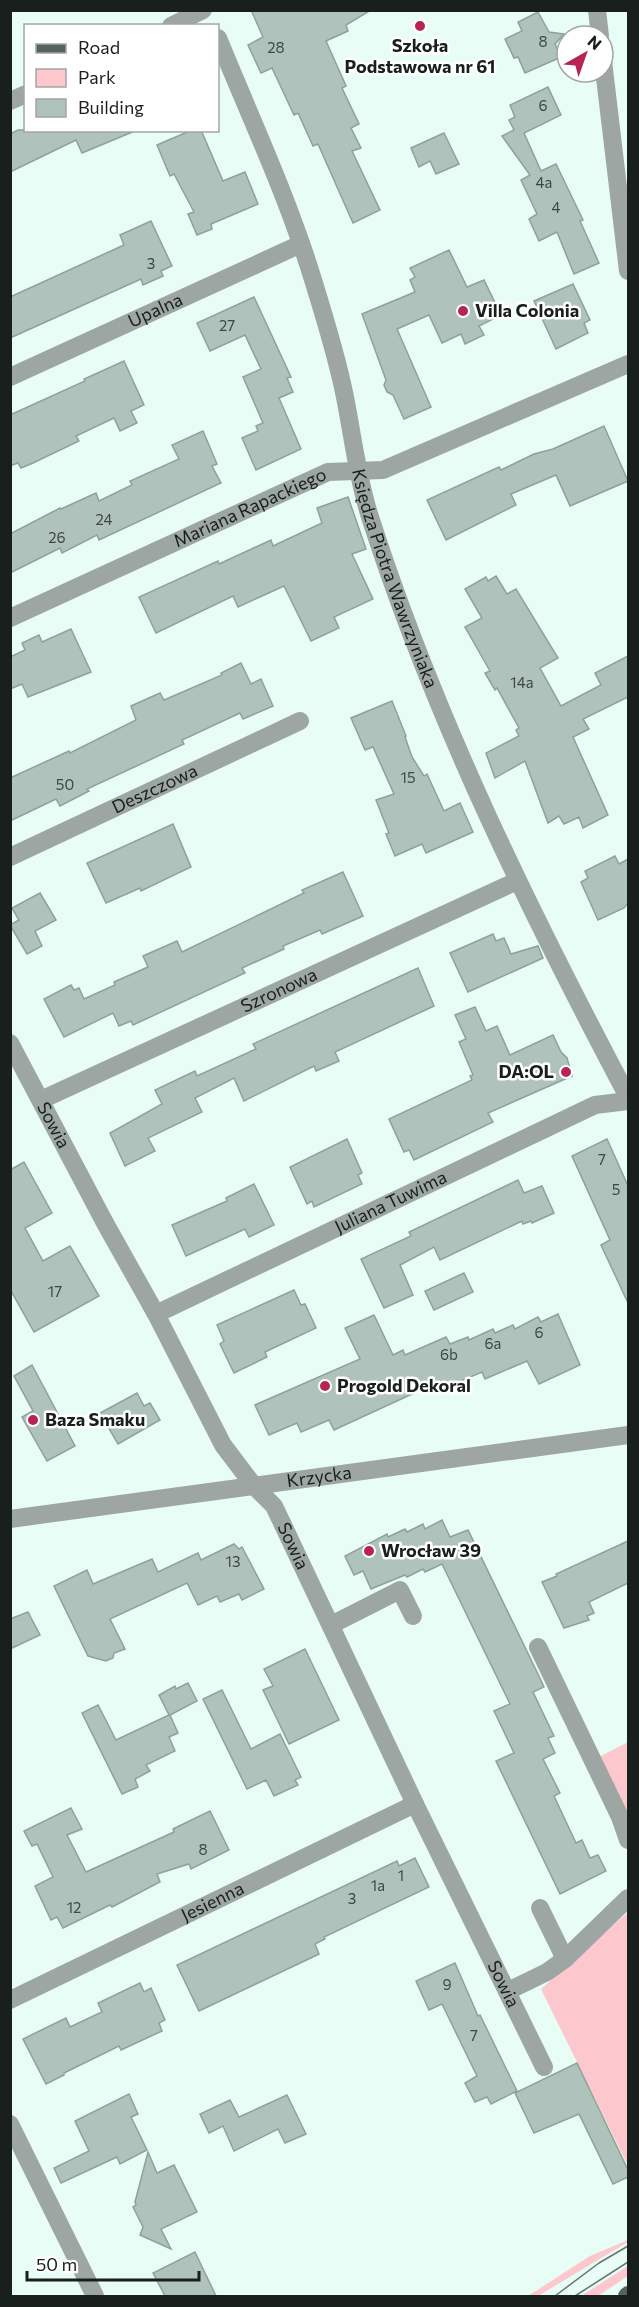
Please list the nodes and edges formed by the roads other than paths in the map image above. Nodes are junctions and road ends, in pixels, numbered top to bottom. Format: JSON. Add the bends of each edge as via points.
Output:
{"nodes":[{"id":1,"x":204,"y":10,"type":"edge"},
{"id":2,"x":175,"y":24,"type":"edge"},
{"id":3,"x":211,"y":24,"type":"edge"},
{"id":4,"x":219,"y":40,"type":"edge"},
{"id":5,"x":606,"y":84,"type":"edge"},
{"id":6,"x":24,"y":95,"type":"edge"},
{"id":7,"x":10,"y":101,"type":"edge"},
{"id":8,"x":301,"y":244,"type":"junction"},
{"id":9,"x":628,"y":271,"type":"edge"},
{"id":10,"x":628,"y":364,"type":"edge"},
{"id":11,"x":10,"y":377,"type":"edge"},
{"id":12,"x":359,"y":470,"type":"junction"},
{"id":13,"x":10,"y":618,"type":"edge"},
{"id":14,"x":300,"y":721,"type":"dead end"},
{"id":15,"x":10,"y":857,"type":"edge"},
{"id":16,"x":517,"y":881,"type":"junction"},
{"id":17,"x":10,"y":1043,"type":"edge"},
{"id":18,"x":628,"y":1099,"type":"edge"},
{"id":19,"x":41,"y":1100,"type":"junction"},
{"id":20,"x":156,"y":1314,"type":"junction"},
{"id":21,"x":628,"y":1435,"type":"edge"},
{"id":22,"x":254,"y":1486,"type":"junction"},
{"id":23,"x":10,"y":1519,"type":"edge"},
{"id":24,"x":413,"y":1616,"type":"dead end"},
{"id":25,"x":331,"y":1625,"type":"junction"},
{"id":26,"x":538,"y":1647,"type":"dead end"},
{"id":27,"x":415,"y":1804,"type":"junction"},
{"id":28,"x":628,"y":1840,"type":"edge"},
{"id":29,"x":628,"y":1899,"type":"edge"},
{"id":30,"x":540,"y":1908,"type":"dead end"},
{"id":31,"x":565,"y":1959,"type":"junction"},
{"id":32,"x":508,"y":1991,"type":"junction"},
{"id":33,"x":10,"y":2000,"type":"edge"},
{"id":34,"x":544,"y":2067,"type":"dead end"},
{"id":35,"x":10,"y":2124,"type":"edge"},
{"id":36,"x":95,"y":2296,"type":"edge"}],
"edges":[{"from":1,"to":2,"type":"street"},
{"from":1,"to":3,"type":"street"},
{"from":4,"to":8,"type":"street","name":"Księdza Piotra Wawrzyniaka"},
{"from":5,"to":9,"type":"street"},
{"from":6,"to":7,"type":"street"},
{"from":8,"to":11,"type":"street","name":"Upalna"},
{"from":8,"to":12,"type":"street","name":"Księdza Piotra Wawrzyniaka","via":[[342,382]]},
{"from":10,"to":12,"type":"street","name":"Mariana Rapackiego","via":[[383,470]]},
{"from":12,"to":13,"type":"street","name":"Mariana Rapackiego","via":[[328,472]]},
{"from":12,"to":16,"type":"street","name":"Księdza Piotra Wawrzyniaka","via":[[368,510],[405,618]]},
{"from":14,"to":15,"type":"street","name":"Deszczowa"},
{"from":16,"to":18,"type":"street","name":"Księdza Piotra Wawrzyniaka"},
{"from":16,"to":19,"type":"street","name":"Szronowa"},
{"from":17,"to":19,"type":"street","name":"Sowia"},
{"from":18,"to":20,"type":"street","name":"Juliana Tuwima","via":[[595,1105]]},
{"from":19,"to":20,"type":"street","name":"Sowia"},
{"from":20,"to":22,"type":"street","name":"Sowia","via":[[219,1437]]},
{"from":21,"to":22,"type":"street","name":"Krzycka"},
{"from":22,"to":23,"type":"street","name":"Krzycka"},
{"from":22,"to":25,"type":"street","name":"Sowia","via":[[274,1506]]},
{"from":24,"to":25,"type":"street","via":[[400,1590]]},
{"from":25,"to":27,"type":"street","name":"Sowia"},
{"from":26,"to":28,"type":"street"},
{"from":27,"to":32,"type":"street","name":"Sowia"},
{"from":27,"to":33,"type":"street","name":"Jesienna"},
{"from":29,"to":31,"type":"street"},
{"from":30,"to":31,"type":"street"},
{"from":31,"to":32,"type":"street"},
{"from":32,"to":34,"type":"street","name":"Sowia"},
{"from":35,"to":36,"type":"street"}]}
